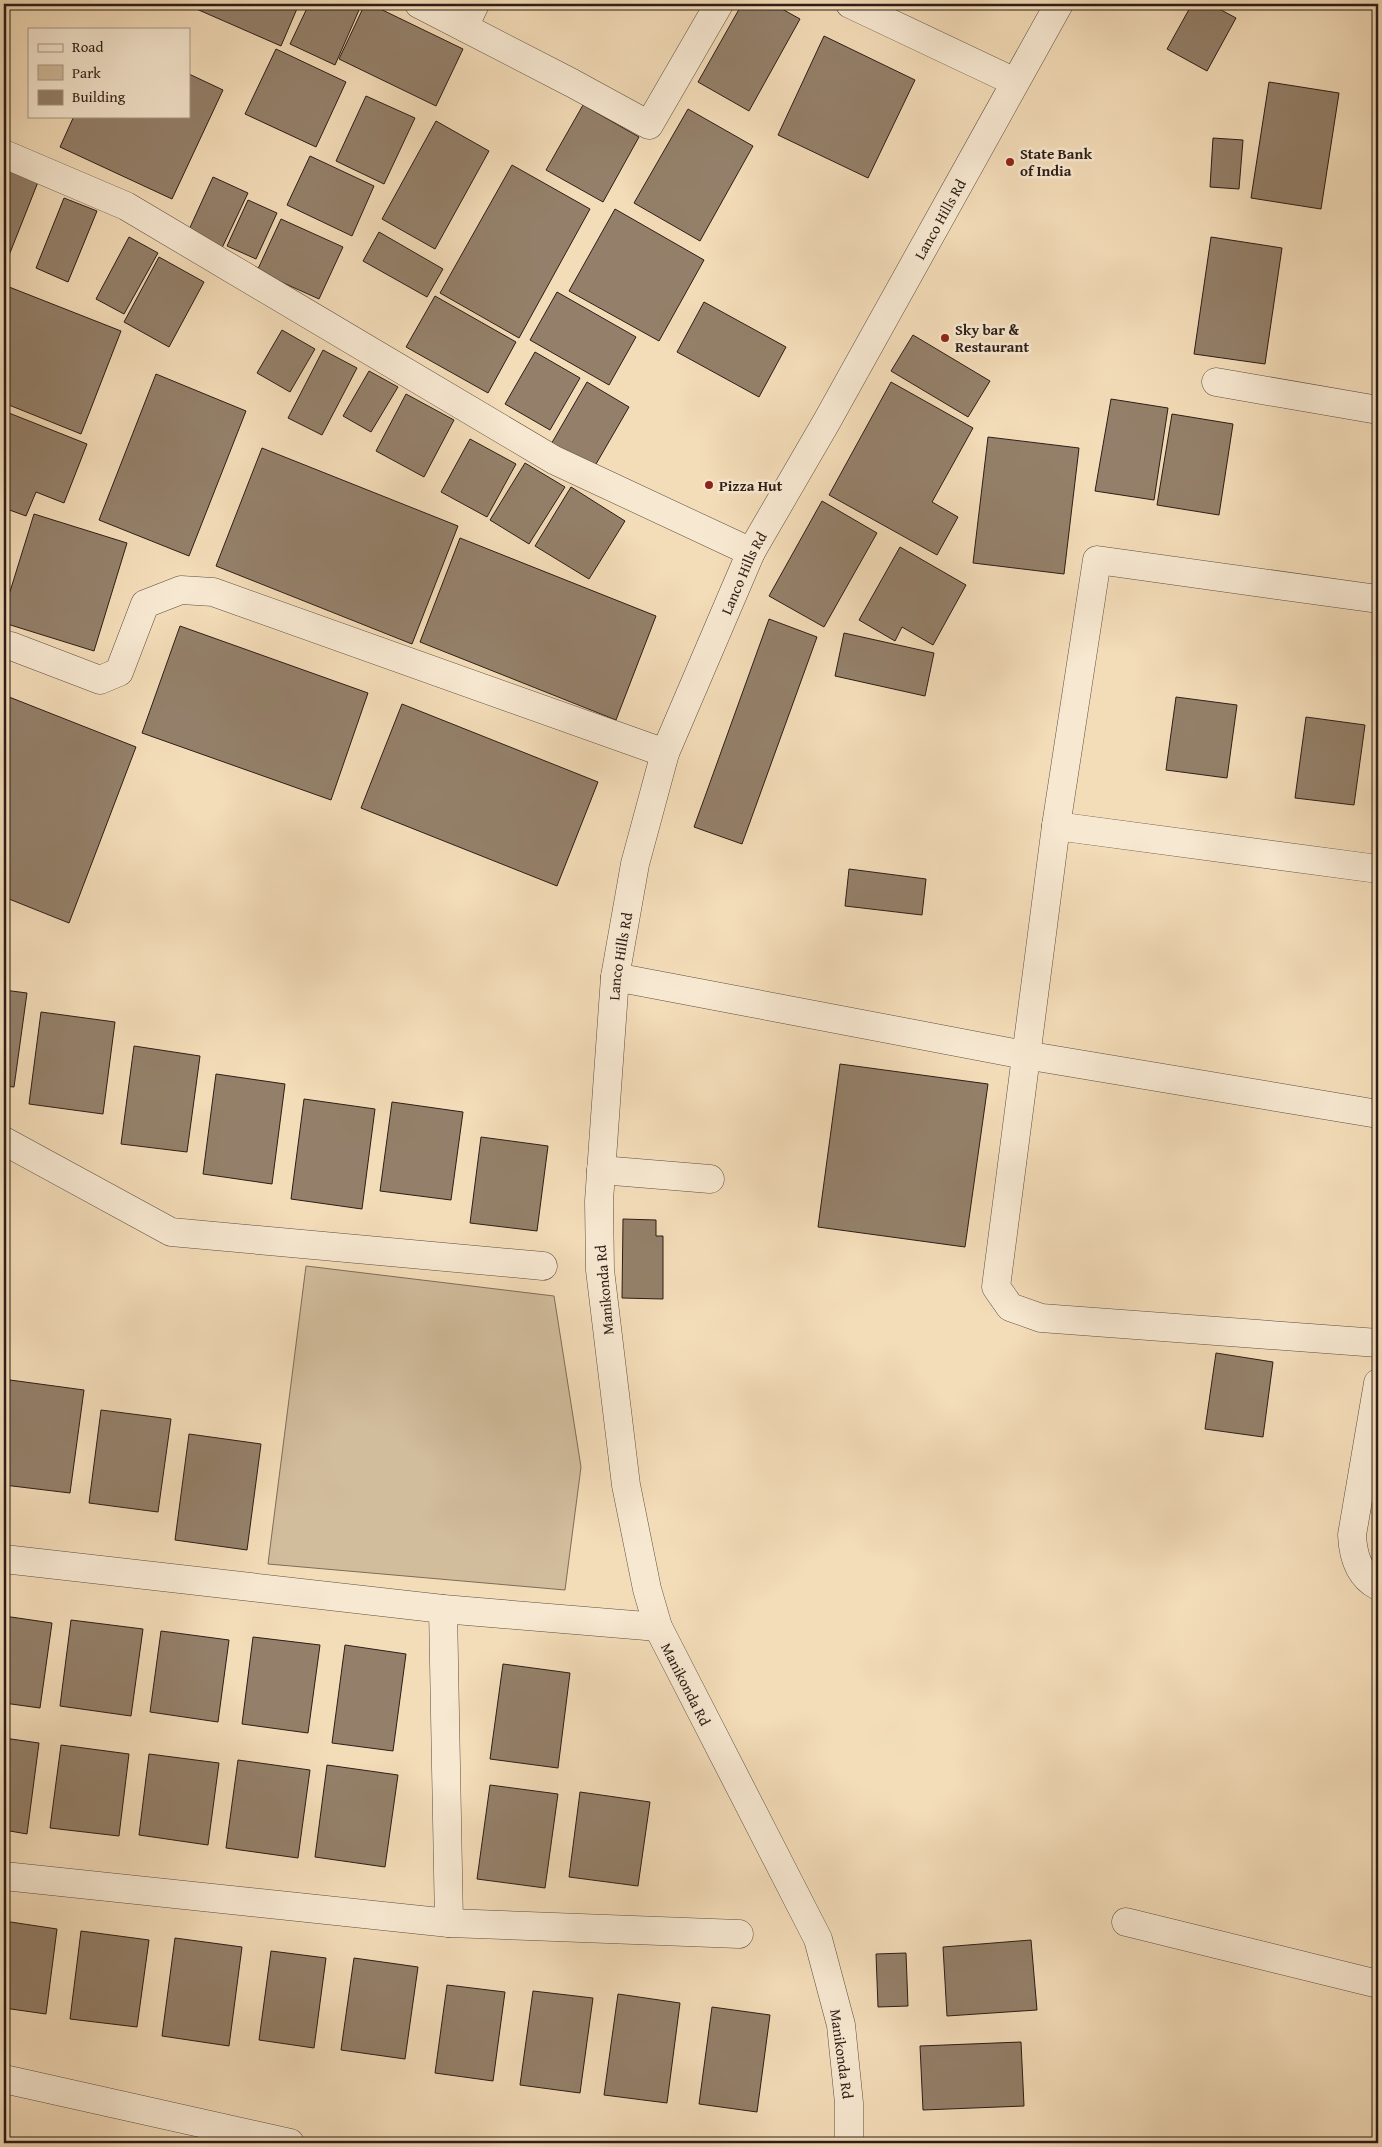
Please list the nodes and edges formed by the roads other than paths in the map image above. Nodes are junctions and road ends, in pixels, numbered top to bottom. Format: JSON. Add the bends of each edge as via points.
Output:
{"nodes":[{"id":1,"x":418,"y":4,"type":"edge"},
{"id":2,"x":719,"y":4,"type":"edge"},
{"id":3,"x":850,"y":4,"type":"edge"},
{"id":4,"x":1059,"y":4,"type":"edge"},
{"id":5,"x":470,"y":15,"type":"edge"},
{"id":6,"x":1015,"y":82,"type":"junction"},
{"id":7,"x":4,"y":154,"type":"edge"},
{"id":8,"x":1216,"y":382,"type":"dead end"},
{"id":9,"x":1378,"y":410,"type":"edge"},
{"id":10,"x":751,"y":552,"type":"junction"},
{"id":11,"x":1378,"y":599,"type":"edge"},
{"id":12,"x":11,"y":646,"type":"dead end"},
{"id":13,"x":665,"y":753,"type":"junction"},
{"id":14,"x":1056,"y":826,"type":"junction"},
{"id":15,"x":1378,"y":869,"type":"edge"},
{"id":16,"x":615,"y":977,"type":"junction"},
{"id":17,"x":1025,"y":1055,"type":"junction"},
{"id":18,"x":1378,"y":1114,"type":"edge"},
{"id":19,"x":4,"y":1141,"type":"edge"},
{"id":20,"x":602,"y":1170,"type":"junction"},
{"id":21,"x":710,"y":1179,"type":"dead end"},
{"id":22,"x":599,"y":1201,"type":"joint"},
{"id":23,"x":543,"y":1266,"type":"dead end"},
{"id":24,"x":1378,"y":1343,"type":"edge"},
{"id":25,"x":1378,"y":1383,"type":"edge"},
{"id":26,"x":4,"y":1559,"type":"edge"},
{"id":27,"x":1378,"y":1586,"type":"edge"},
{"id":28,"x":443,"y":1609,"type":"junction"},
{"id":29,"x":658,"y":1627,"type":"junction"},
{"id":30,"x":4,"y":1876,"type":"edge"},
{"id":31,"x":1126,"y":1922,"type":"dead end"},
{"id":32,"x":449,"y":1923,"type":"junction"},
{"id":33,"x":740,"y":1934,"type":"dead end"},
{"id":34,"x":1378,"y":1984,"type":"edge"},
{"id":35,"x":4,"y":2079,"type":"edge"},
{"id":36,"x":290,"y":2143,"type":"edge"},
{"id":37,"x":849,"y":2143,"type":"edge"}],
"edges":[{"from":1,"to":5,"type":"street"},
{"from":2,"to":5,"type":"street","via":[[649,125]]},
{"from":3,"to":6,"type":"street"},
{"from":4,"to":6,"type":"street","name":"Lanco Hills Rd"},
{"from":6,"to":10,"type":"street","name":"Lanco Hills Rd"},
{"from":7,"to":10,"type":"street","via":[[126,206],[554,460]]},
{"from":8,"to":9,"type":"street"},
{"from":10,"to":13,"type":"street","name":"Lanco Hills Rd"},
{"from":11,"to":14,"type":"street","via":[[1097,560]]},
{"from":12,"to":13,"type":"street","via":[[100,680],[119,672],[145,604],[181,590],[213,592]]},
{"from":13,"to":16,"type":"street","name":"Lanco Hills Rd","via":[[635,864]]},
{"from":14,"to":15,"type":"street"},
{"from":14,"to":17,"type":"street"},
{"from":16,"to":17,"type":"street"},
{"from":16,"to":20,"type":"street","name":"Lanco Hills Rd"},
{"from":17,"to":18,"type":"street"},
{"from":17,"to":24,"type":"street","via":[[996,1287],[1010,1307],[1041,1318]]},
{"from":19,"to":23,"type":"street","via":[[171,1232]]},
{"from":20,"to":21,"type":"street"},
{"from":20,"to":22,"type":"street","name":"Lanco Hills Rd"},
{"from":22,"to":29,"type":"street","name":"Manikonda Rd","via":[[600,1270],[625,1475],[647,1589]]},
{"from":25,"to":27,"type":"street","via":[[1352,1535],[1353,1553],[1366,1580]]},
{"from":26,"to":28,"type":"street"},
{"from":28,"to":29,"type":"street"},
{"from":28,"to":32,"type":"street"},
{"from":29,"to":37,"type":"street","name":"Manikonda Rd","via":[[818,1938],[841,2025],[849,2103]]},
{"from":30,"to":32,"type":"street"},
{"from":31,"to":34,"type":"street"},
{"from":32,"to":33,"type":"street"},
{"from":35,"to":36,"type":"street"}]}
